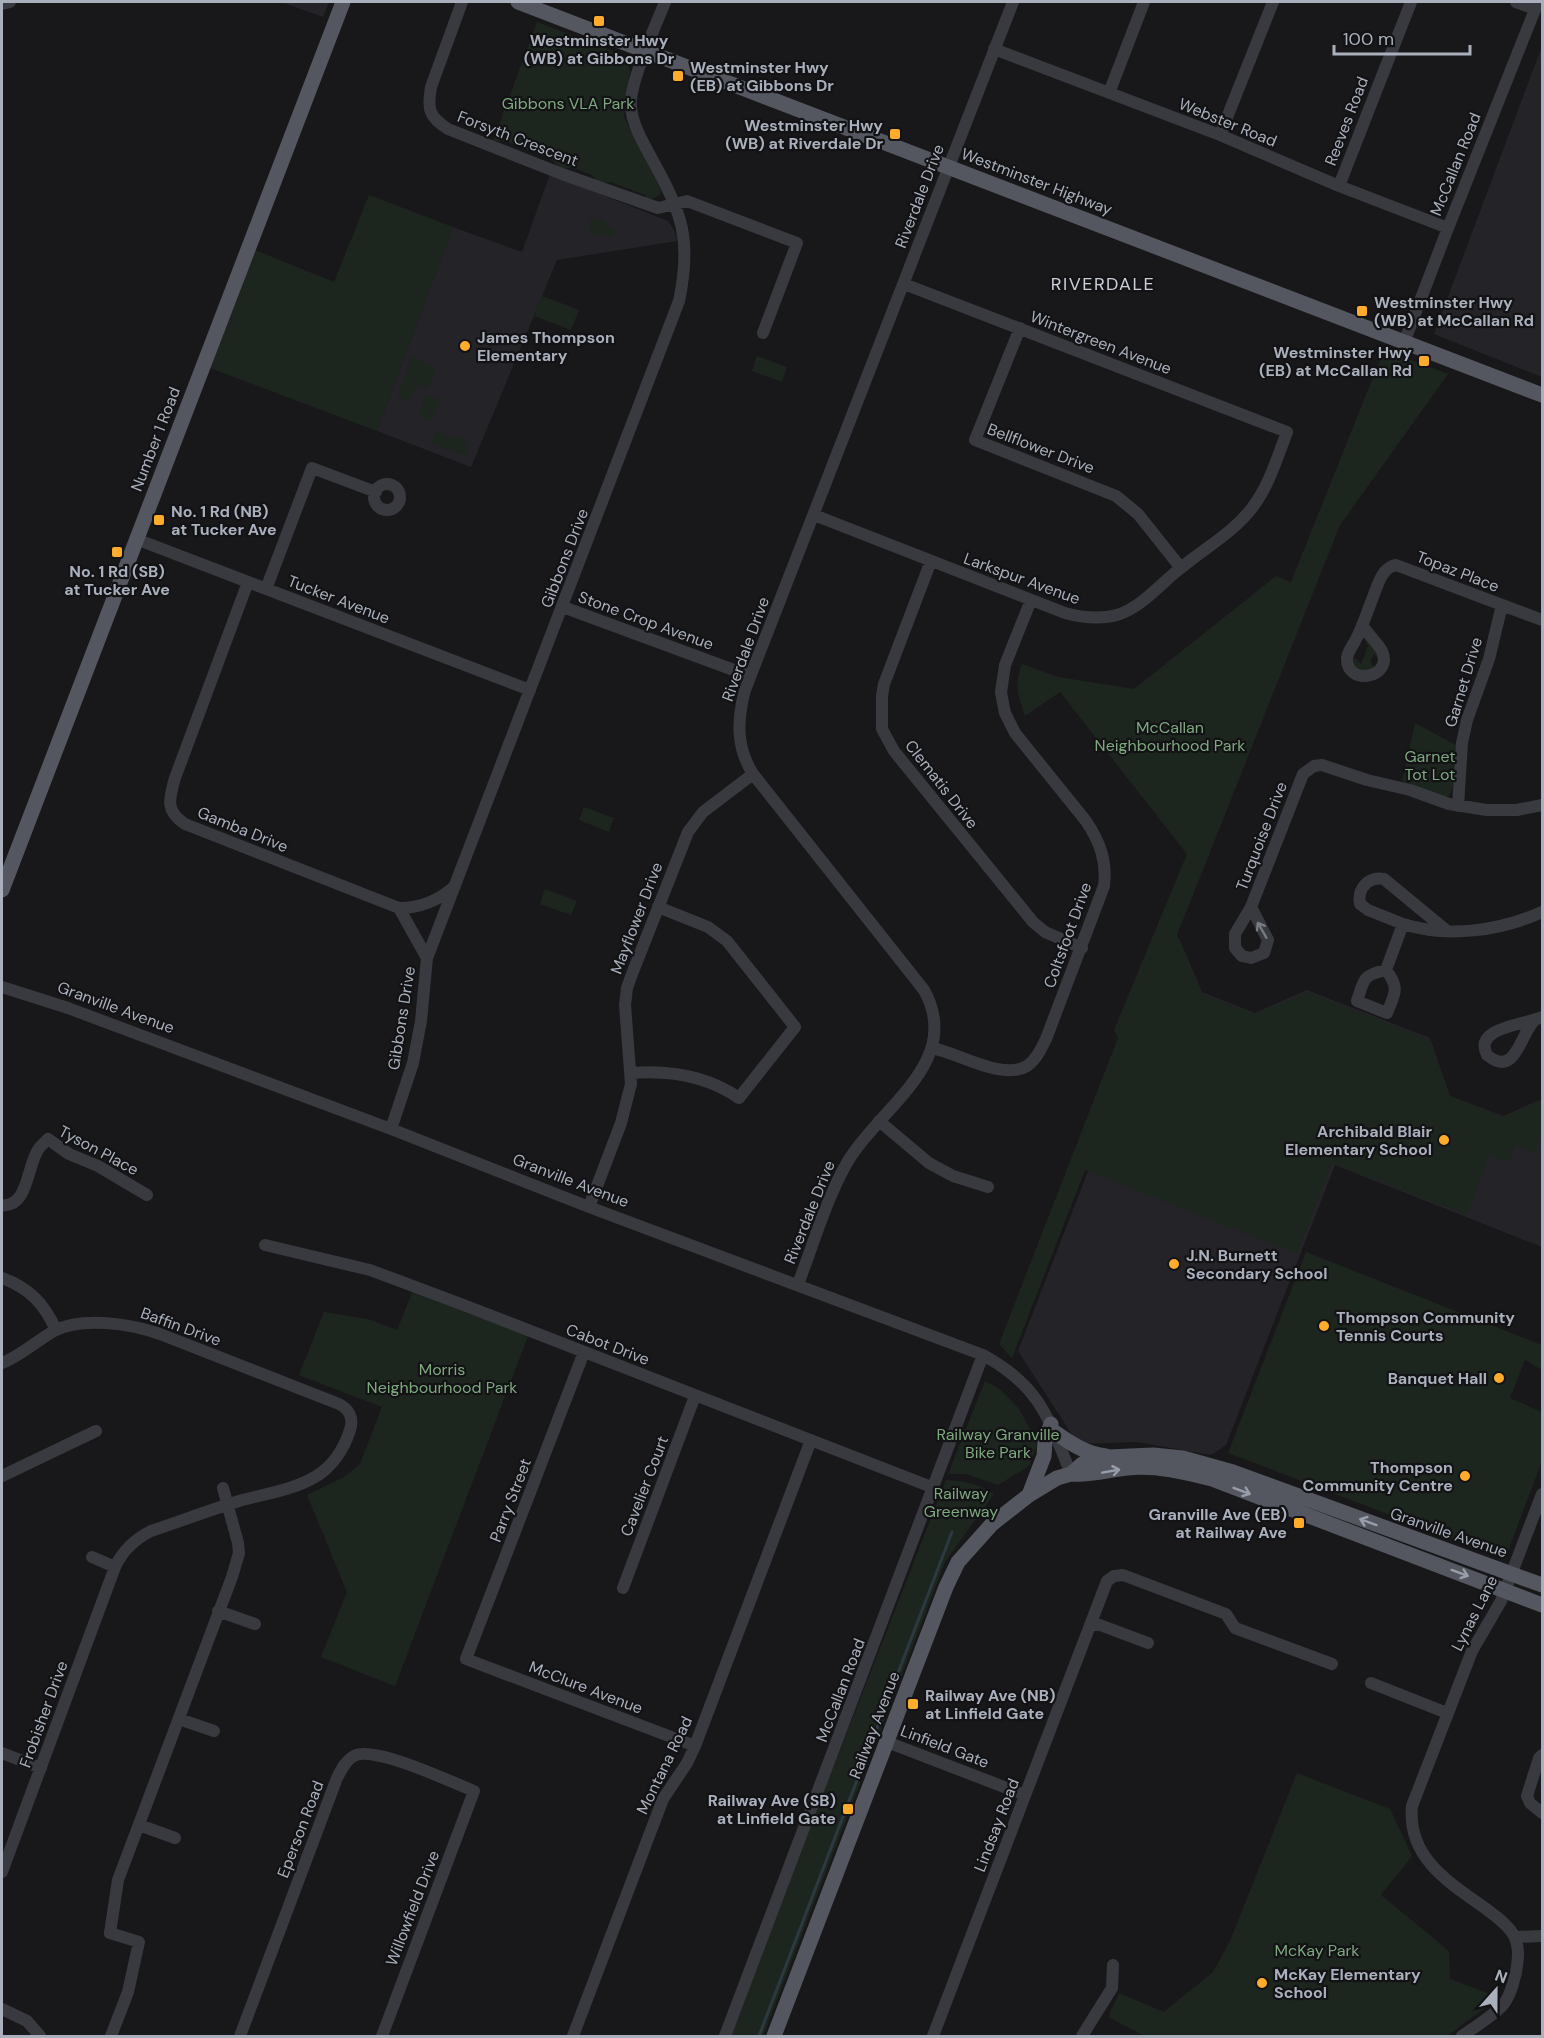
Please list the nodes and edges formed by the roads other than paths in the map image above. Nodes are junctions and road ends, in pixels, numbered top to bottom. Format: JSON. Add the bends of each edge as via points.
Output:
{"nodes":[{"id":1,"x":10,"y":2,"type":"edge"},
{"id":2,"x":343,"y":2,"type":"edge"},
{"id":3,"x":462,"y":2,"type":"edge"},
{"id":4,"x":518,"y":2,"type":"edge"},
{"id":5,"x":665,"y":2,"type":"edge"},
{"id":6,"x":1013,"y":2,"type":"edge"},
{"id":7,"x":1144,"y":2,"type":"edge"},
{"id":8,"x":1273,"y":2,"type":"edge"},
{"id":9,"x":1411,"y":2,"type":"edge"},
{"id":10,"x":1516,"y":2,"type":"edge"},
{"id":11,"x":2,"y":4,"type":"edge"},
{"id":12,"x":1536,"y":5,"type":"edge"},
{"id":13,"x":994,"y":49,"type":"junction"},
{"id":14,"x":646,"y":51,"type":"junction"},
{"id":15,"x":1109,"y":93,"type":"junction"},
{"id":16,"x":1220,"y":135,"type":"junction"},
{"id":17,"x":948,"y":166,"type":"junction"},
{"id":18,"x":1339,"y":186,"type":"junction"},
{"id":19,"x":674,"y":203,"type":"junction"},
{"id":20,"x":1448,"y":228,"type":"junction"},
{"id":21,"x":904,"y":284,"type":"junction"},
{"id":22,"x":1020,"y":328,"type":"junction"},
{"id":23,"x":763,"y":333,"type":"dead end"},
{"id":24,"x":1405,"y":340,"type":"junction"},
{"id":25,"x":1542,"y":395,"type":"edge"},
{"id":26,"x":1287,"y":432,"type":"joint"},
{"id":27,"x":376,"y":492,"type":"dead end"},
{"id":28,"x":814,"y":515,"type":"junction"},
{"id":29,"x":136,"y":539,"type":"junction"},
{"id":30,"x":931,"y":561,"type":"junction"},
{"id":31,"x":1181,"y":567,"type":"junction"},
{"id":32,"x":248,"y":582,"type":"junction"},
{"id":33,"x":266,"y":589,"type":"junction"},
{"id":34,"x":1031,"y":600,"type":"junction"},
{"id":35,"x":1502,"y":605,"type":"junction"},
{"id":36,"x":563,"y":607,"type":"junction"},
{"id":37,"x":1542,"y":620,"type":"edge"},
{"id":38,"x":1362,"y":626,"type":"dead end"},
{"id":39,"x":750,"y":676,"type":"junction"},
{"id":40,"x":530,"y":690,"type":"junction"},
{"id":41,"x":753,"y":774,"type":"junction"},
{"id":42,"x":1542,"y":805,"type":"edge"},
{"id":43,"x":1458,"y":806,"type":"junction"},
{"id":44,"x":457,"y":884,"type":"junction"},
{"id":45,"x":2,"y":890,"type":"edge"},
{"id":46,"x":658,"y":907,"type":"junction"},
{"id":47,"x":1251,"y":907,"type":"dead end"},
{"id":48,"x":399,"y":908,"type":"junction"},
{"id":49,"x":1542,"y":912,"type":"edge"},
{"id":50,"x":1403,"y":924,"type":"junction"},
{"id":51,"x":1447,"y":932,"type":"junction"},
{"id":52,"x":1082,"y":948,"type":"junction"},
{"id":53,"x":427,"y":958,"type":"junction"},
{"id":54,"x":1386,"y":970,"type":"dead end"},
{"id":55,"x":2,"y":987,"type":"edge"},
{"id":56,"x":932,"y":1048,"type":"junction"},
{"id":57,"x":632,"y":1073,"type":"junction"},
{"id":58,"x":879,"y":1120,"type":"junction"},
{"id":59,"x":391,"y":1129,"type":"junction"},
{"id":60,"x":988,"y":1187,"type":"dead end"},
{"id":61,"x":147,"y":1195,"type":"dead end"},
{"id":62,"x":2,"y":1204,"type":"edge"},
{"id":63,"x":590,"y":1207,"type":"junction"},
{"id":64,"x":266,"y":1245,"type":"dead end"},
{"id":65,"x":2,"y":1278,"type":"edge"},
{"id":66,"x":798,"y":1284,"type":"junction"},
{"id":67,"x":56,"y":1330,"type":"junction"},
{"id":68,"x":584,"y":1352,"type":"junction"},
{"id":69,"x":983,"y":1355,"type":"junction"},
{"id":70,"x":2,"y":1363,"type":"edge"},
{"id":71,"x":695,"y":1396,"type":"junction"},
{"id":72,"x":349,"y":1411,"type":"joint"},
{"id":73,"x":1052,"y":1427,"type":"junction"},
{"id":74,"x":96,"y":1431,"type":"dead end"},
{"id":75,"x":810,"y":1440,"type":"junction"},
{"id":76,"x":1110,"y":1457,"type":"junction"},
{"id":77,"x":1071,"y":1474,"type":"junction"},
{"id":78,"x":2,"y":1476,"type":"edge"},
{"id":79,"x":223,"y":1488,"type":"dead end"},
{"id":80,"x":934,"y":1488,"type":"junction"},
{"id":81,"x":1542,"y":1494,"type":"edge"},
{"id":82,"x":1029,"y":1495,"type":"junction"},
{"id":83,"x":228,"y":1504,"type":"junction"},
{"id":84,"x":92,"y":1557,"type":"dead end"},
{"id":85,"x":115,"y":1567,"type":"junction"},
{"id":86,"x":1512,"y":1573,"type":"junction"},
{"id":87,"x":1542,"y":1585,"type":"edge"},
{"id":88,"x":623,"y":1588,"type":"dead end"},
{"id":89,"x":1505,"y":1590,"type":"junction"},
{"id":90,"x":1542,"y":1605,"type":"edge"},
{"id":91,"x":218,"y":1611,"type":"junction"},
{"id":92,"x":255,"y":1624,"type":"dead end"},
{"id":93,"x":1091,"y":1625,"type":"junction"},
{"id":94,"x":1148,"y":1644,"type":"dead end"},
{"id":95,"x":466,"y":1659,"type":"joint"},
{"id":96,"x":1332,"y":1664,"type":"dead end"},
{"id":97,"x":1371,"y":1683,"type":"dead end"},
{"id":98,"x":1447,"y":1713,"type":"junction"},
{"id":99,"x":178,"y":1719,"type":"junction"},
{"id":100,"x":214,"y":1731,"type":"dead end"},
{"id":101,"x":887,"y":1742,"type":"junction"},
{"id":102,"x":695,"y":1746,"type":"junction"},
{"id":103,"x":2,"y":1753,"type":"edge"},
{"id":104,"x":1542,"y":1755,"type":"edge"},
{"id":105,"x":41,"y":1768,"type":"junction"},
{"id":106,"x":474,"y":1791,"type":"joint"},
{"id":107,"x":1025,"y":1795,"type":"junction"},
{"id":108,"x":1542,"y":1813,"type":"edge"},
{"id":109,"x":139,"y":1824,"type":"junction"},
{"id":110,"x":175,"y":1838,"type":"dead end"},
{"id":111,"x":2,"y":1872,"type":"edge"},
{"id":112,"x":1542,"y":1936,"type":"edge"},
{"id":113,"x":1515,"y":1937,"type":"junction"},
{"id":114,"x":1113,"y":1965,"type":"dead end"},
{"id":115,"x":2,"y":2009,"type":"edge"},
{"id":116,"x":40,"y":2037,"type":"edge"},
{"id":117,"x":111,"y":2037,"type":"edge"},
{"id":118,"x":240,"y":2037,"type":"edge"},
{"id":119,"x":382,"y":2037,"type":"edge"},
{"id":120,"x":573,"y":2037,"type":"edge"},
{"id":121,"x":725,"y":2037,"type":"edge"},
{"id":122,"x":774,"y":2037,"type":"edge"},
{"id":123,"x":933,"y":2037,"type":"edge"},
{"id":124,"x":1082,"y":2037,"type":"edge"},
{"id":125,"x":1462,"y":2037,"type":"edge"}],
"edges":[{"from":1,"to":11,"type":"street"},
{"from":2,"to":29,"type":"main road","name":"Number 1 Road"},
{"from":3,"to":19,"type":"street","name":"Forsyth Crescent","via":[[428,100],[436,122],[658,208]]},
{"from":4,"to":14,"type":"main road","name":"Westminster Highway"},
{"from":5,"to":14,"type":"street","name":"Gibbons Drive"},
{"from":6,"to":13,"type":"street","name":"Riverdale Drive"},
{"from":7,"to":15,"type":"street"},
{"from":8,"to":16,"type":"street"},
{"from":9,"to":18,"type":"street","name":"Reeves Road"},
{"from":10,"to":12,"type":"street"},
{"from":12,"to":20,"type":"street","name":"McCallan Road"},
{"from":13,"to":15,"type":"street","name":"Webster Road"},
{"from":13,"to":17,"type":"street","name":"Riverdale Drive"},
{"from":14,"to":17,"type":"main road","name":"Westminster Highway"},
{"from":14,"to":19,"type":"street","name":"Gibbons Drive","via":[[632,88],[631,107],[644,144]]},
{"from":15,"to":16,"type":"street","name":"Webster Road"},
{"from":16,"to":18,"type":"street","name":"Webster Road"},
{"from":17,"to":21,"type":"street","name":"Riverdale Drive"},
{"from":17,"to":24,"type":"main road","name":"Westminster Highway"},
{"from":18,"to":20,"type":"street","name":"Webster Road"},
{"from":19,"to":23,"type":"street","name":"Forsyth Crescent","via":[[687,201],[797,243]]},
{"from":19,"to":36,"type":"street","name":"Gibbons Drive","via":[[682,224],[685,250],[679,301]]},
{"from":20,"to":24,"type":"street","name":"McCallan Road"},
{"from":21,"to":22,"type":"street","name":"Wintergreen Avenue"},
{"from":21,"to":28,"type":"street","name":"Riverdale Drive"},
{"from":22,"to":26,"type":"street","name":"Wintergreen Avenue"},
{"from":22,"to":31,"type":"street","name":"Bellflower Drive","via":[[975,440],[1116,496],[1138,514]]},
{"from":24,"to":25,"type":"main road","name":"Westminster Highway"},
{"from":26,"to":31,"type":"street","name":"Larkspur Avenue","via":[[1261,496],[1252,508]]},
{"from":27,"to":33,"type":"street","via":[[312,468]]},
{"from":28,"to":30,"type":"street","name":"Larkspur Avenue"},
{"from":28,"to":39,"type":"street","name":"Riverdale Drive"},
{"from":29,"to":32,"type":"street","name":"Tucker Avenue"},
{"from":29,"to":45,"type":"main road","name":"Number 1 Road"},
{"from":30,"to":34,"type":"street","name":"Larkspur Avenue"},
{"from":30,"to":52,"type":"street","name":"Clematis Drive","via":[[884,684],[882,729],[894,751],[1021,909],[1045,932]]},
{"from":31,"to":34,"type":"street","name":"Larkspur Avenue","via":[[1142,601],[1110,616],[1076,616]]},
{"from":32,"to":33,"type":"street","name":"Tucker Avenue"},
{"from":32,"to":48,"type":"street","name":"Gamba Drive","via":[[175,778],[170,794],[171,811],[185,824]]},
{"from":33,"to":40,"type":"street","name":"Tucker Avenue"},
{"from":34,"to":52,"type":"street","name":"Coltsfoot Drive","via":[[1005,665],[1001,692],[1005,713],[1015,732],[1086,821],[1102,850],[1104,886]]},
{"from":35,"to":37,"type":"street","name":"Topaz Place"},
{"from":35,"to":38,"type":"street","name":"Topaz Place","via":[[1396,565],[1381,577]]},
{"from":35,"to":43,"type":"street","name":"Garnet Drive","via":[[1489,659],[1467,720]]},
{"from":36,"to":39,"type":"street","name":"Stone Crop Avenue"},
{"from":36,"to":40,"type":"street","name":"Gibbons Drive"},
{"from":39,"to":41,"type":"street","name":"Riverdale Drive","via":[[738,726],[741,750]]},
{"from":40,"to":44,"type":"street","name":"Gibbons Drive"},
{"from":41,"to":46,"type":"street","name":"Mayflower Drive","via":[[694,823]]},
{"from":41,"to":56,"type":"street","name":"Riverdale Drive","via":[[924,990],[935,1026]]},
{"from":42,"to":43,"type":"street","name":"Turquoise Drive","via":[[1507,810]]},
{"from":43,"to":47,"type":"street","name":"Turquoise Drive","via":[[1329,767],[1307,769]]},
{"from":44,"to":48,"type":"street","name":"Gamba Drive","via":[[427,905]]},
{"from":44,"to":53,"type":"street","name":"Gibbons Drive"},
{"from":46,"to":57,"type":"street","name":"Mayflower Drive","via":[[627,988],[625,1018]]},
{"from":46,"to":57,"type":"street","via":[[708,927],[727,941],[795,1027],[739,1098],[694,1077]]},
{"from":48,"to":53,"type":"street"},
{"from":49,"to":51,"type":"street","via":[[1503,926]]},
{"from":50,"to":51,"type":"street"},
{"from":50,"to":51,"type":"street","via":[[1360,904],[1359,896],[1367,883],[1384,879]]},
{"from":50,"to":54,"type":"street"},
{"from":52,"to":56,"type":"street","name":"Coltsfoot Drive","via":[[1046,1040],[1026,1066],[1009,1071]]},
{"from":53,"to":59,"type":"street","name":"Gibbons Drive","via":[[413,1063]]},
{"from":55,"to":59,"type":"street","name":"Granville Avenue","via":[[69,1008]]},
{"from":56,"to":58,"type":"street","name":"Riverdale Drive","via":[[922,1071]]},
{"from":57,"to":63,"type":"street","name":"Mayflower Drive","via":[[626,1108]]},
{"from":58,"to":60,"type":"street","via":[[928,1163]]},
{"from":58,"to":66,"type":"street","name":"Riverdale Drive","via":[[849,1159],[836,1185]]},
{"from":59,"to":63,"type":"street","name":"Granville Avenue"},
{"from":61,"to":62,"type":"street","name":"Tyson Place","via":[[48,1139],[38,1150],[20,1196],[14,1203]]},
{"from":63,"to":66,"type":"street","name":"Granville Avenue"},
{"from":64,"to":68,"type":"street","name":"Cabot Drive","via":[[370,1270]]},
{"from":65,"to":67,"type":"street","via":[[34,1294]]},
{"from":66,"to":69,"type":"street","name":"Granville Avenue"},
{"from":67,"to":70,"type":"street","name":"Baffin Drive"},
{"from":67,"to":72,"type":"street","name":"Baffin Drive","via":[[94,1323],[145,1329]]},
{"from":68,"to":71,"type":"street","name":"Cabot Drive"},
{"from":68,"to":95,"type":"street","name":"Parry Street"},
{"from":69,"to":73,"type":"street","name":"Granville Avenue","via":[[1028,1387]]},
{"from":69,"to":80,"type":"street","name":"McCallan Road"},
{"from":71,"to":75,"type":"street","name":"Cabot Drive"},
{"from":71,"to":88,"type":"street","name":"Cavelier Court"},
{"from":72,"to":83,"type":"street","name":"Frobisher Drive","via":[[349,1434],[326,1469],[303,1483]]},
{"from":73,"to":76,"type":"main road","via":[[1077,1448]]},
{"from":73,"to":77,"type":"street","name":"Granville Avenue"},
{"from":73,"to":82,"type":"main road"},
{"from":74,"to":78,"type":"street"},
{"from":75,"to":80,"type":"street","name":"Cabot Drive"},
{"from":75,"to":102,"type":"street","name":"Montana Road"},
{"from":76,"to":77,"type":"main road","name":"Granville Avenue","via":[[1082,1464]]},
{"from":86,"to":76,"type":"main road","name":"Granville Avenue","one_way":true,"via":[[1216,1467],[1153,1455]]},
{"from":77,"to":82,"type":"main road","name":"Railway Avenue"},
{"from":77,"to":89,"type":"main road","name":"Granville Avenue","one_way":true,"via":[[1128,1468],[1191,1473]]},
{"from":79,"to":83,"type":"street"},
{"from":80,"to":121,"type":"street","name":"McCallan Road"},
{"from":81,"to":86,"type":"street","name":"Lynas Lane"},
{"from":82,"to":101,"type":"main road","name":"Railway Avenue","via":[[992,1524],[958,1562]]},
{"from":83,"to":85,"type":"street","name":"Frobisher Drive","via":[[141,1536],[127,1548]]},
{"from":83,"to":91,"type":"street","via":[[239,1553]]},
{"from":84,"to":85,"type":"street"},
{"from":85,"to":105,"type":"street","name":"Frobisher Drive"},
{"from":86,"to":87,"type":"main road","name":"Granville Avenue"},
{"from":86,"to":89,"type":"street","name":"Lynas Lane"},
{"from":89,"to":90,"type":"main road","name":"Granville Avenue"},
{"from":89,"to":98,"type":"street","name":"Lynas Lane","via":[[1472,1651]]},
{"from":91,"to":92,"type":"street"},
{"from":91,"to":99,"type":"street"},
{"from":93,"to":94,"type":"street"},
{"from":93,"to":96,"type":"street","name":"Lindsay Road","via":[[1107,1581],[1123,1575],[1226,1614],[1235,1628]]},
{"from":93,"to":107,"type":"street","name":"Lindsay Road"},
{"from":95,"to":102,"type":"street","name":"McClure Avenue"},
{"from":97,"to":98,"type":"street"},
{"from":98,"to":113,"type":"street","name":"Lynas Lane","via":[[1412,1806],[1410,1823],[1426,1859],[1440,1875],[1500,1920]]},
{"from":99,"to":100,"type":"street"},
{"from":99,"to":109,"type":"street"},
{"from":101,"to":107,"type":"street","name":"Linfield Gate"},
{"from":101,"to":122,"type":"main road","name":"Railway Avenue"},
{"from":102,"to":120,"type":"street","name":"Montana Road","via":[[663,1799]]},
{"from":103,"to":105,"type":"street"},
{"from":104,"to":108,"type":"street","via":[[1527,1796]]},
{"from":105,"to":111,"type":"street","name":"Frobisher Drive"},
{"from":106,"to":118,"type":"street","name":"Eperson Road","via":[[384,1756],[355,1755],[347,1761],[328,1798]]},
{"from":106,"to":119,"type":"street","name":"Willowfield Drive"},
{"from":107,"to":123,"type":"street","name":"Lindsay Road"},
{"from":109,"to":110,"type":"street"},
{"from":109,"to":117,"type":"street","via":[[118,1880],[110,1933],[139,1942],[128,1992]]},
{"from":112,"to":113,"type":"street"},
{"from":113,"to":125,"type":"street","via":[[1519,1954],[1511,1993],[1502,2006]]},
{"from":114,"to":124,"type":"street","via":[[1112,1988]]},
{"from":115,"to":116,"type":"street","via":[[27,2021]]}]}
